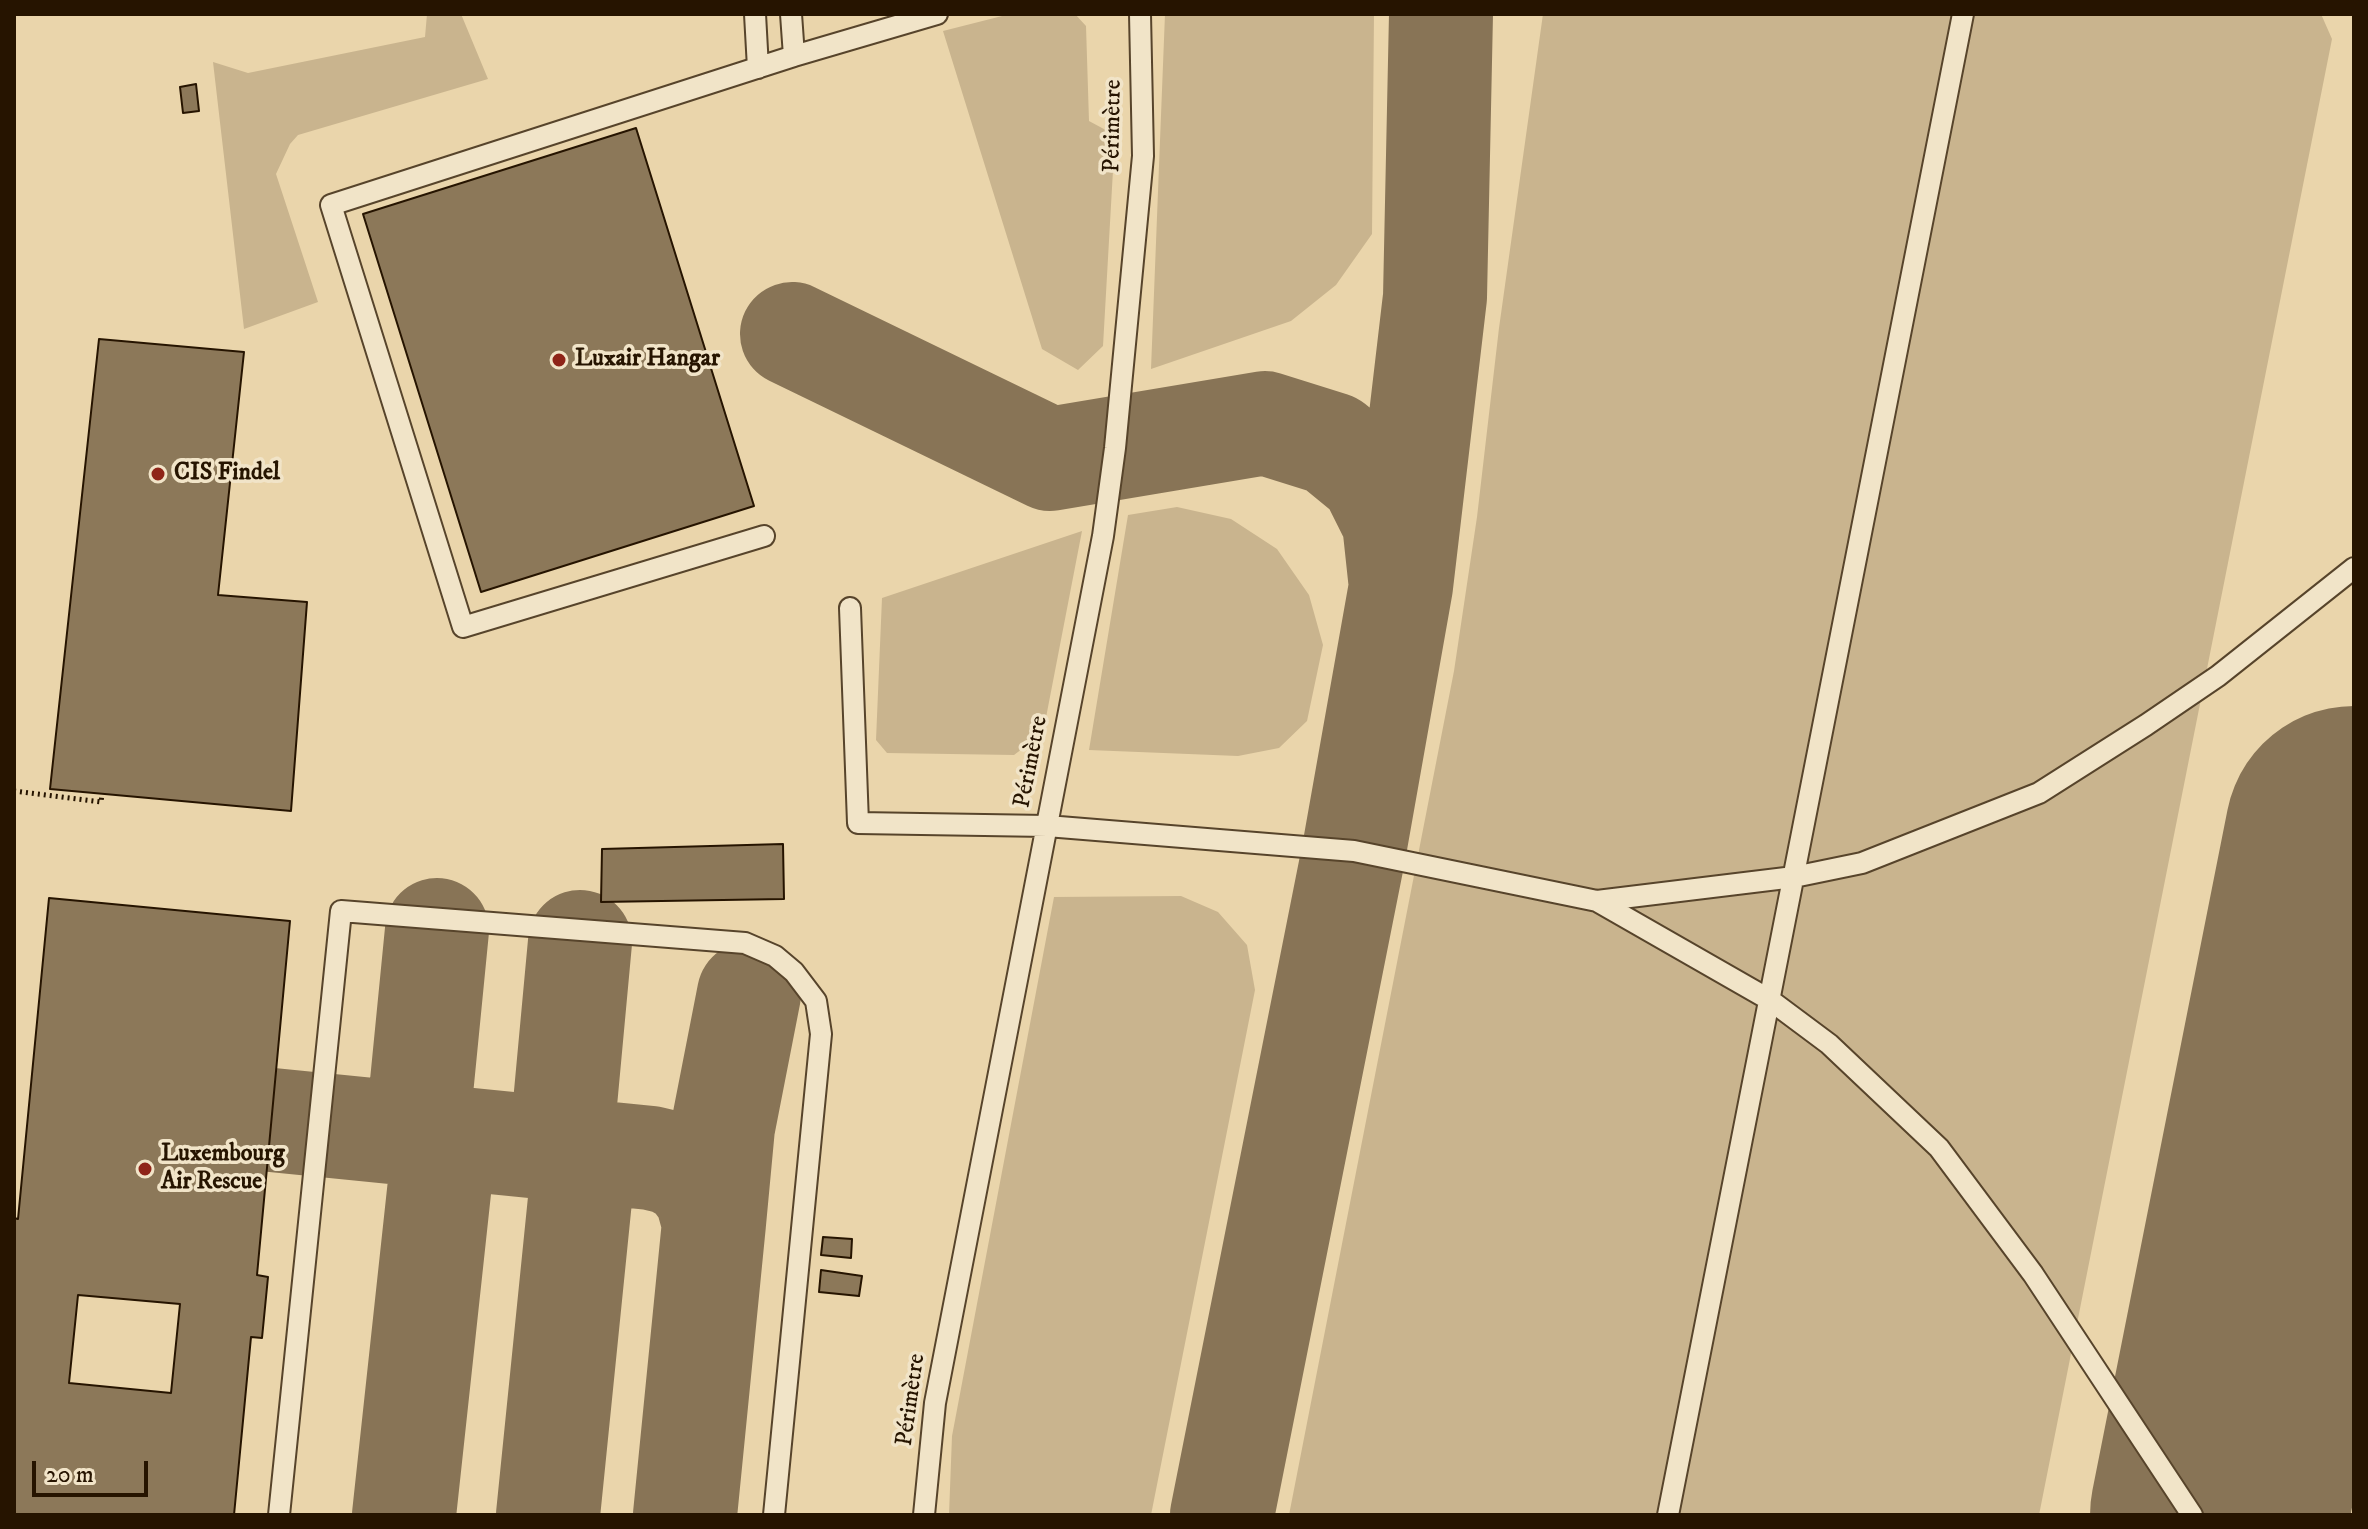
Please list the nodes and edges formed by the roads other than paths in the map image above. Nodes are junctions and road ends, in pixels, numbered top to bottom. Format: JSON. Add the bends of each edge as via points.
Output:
{"nodes":[{"id":1,"x":755,"y":14,"type":"edge"},
{"id":2,"x":791,"y":14,"type":"edge"},
{"id":3,"x":937,"y":14,"type":"edge"},
{"id":4,"x":1140,"y":14,"type":"edge"},
{"id":5,"x":1963,"y":14,"type":"edge"},
{"id":6,"x":794,"y":56,"type":"junction"},
{"id":7,"x":758,"y":68,"type":"junction"},
{"id":8,"x":764,"y":536,"type":"dead end"},
{"id":9,"x":2354,"y":568,"type":"edge"},
{"id":10,"x":850,"y":608,"type":"dead end"},
{"id":11,"x":1047,"y":826,"type":"junction"},
{"id":12,"x":1794,"y":877,"type":"junction"},
{"id":13,"x":1597,"y":901,"type":"junction"},
{"id":14,"x":1770,"y":1000,"type":"junction"},
{"id":15,"x":279,"y":1515,"type":"edge"},
{"id":16,"x":774,"y":1515,"type":"edge"},
{"id":17,"x":924,"y":1515,"type":"edge"},
{"id":18,"x":1668,"y":1515,"type":"edge"},
{"id":19,"x":2192,"y":1515,"type":"edge"}],
"edges":[{"from":1,"to":7,"type":"lane"},
{"from":2,"to":6,"type":"lane"},
{"from":3,"to":6,"type":"lane"},
{"from":4,"to":11,"type":"lane","name":"Périmètre","via":[[1143,156],[1115,448]]},
{"from":5,"to":12,"type":"lane"},
{"from":6,"to":7,"type":"lane"},
{"from":7,"to":8,"type":"lane","via":[[331,205],[463,627]]},
{"from":9,"to":12,"type":"lane","via":[[2218,676],[2039,793],[1862,863]]},
{"from":10,"to":11,"type":"lane","via":[[858,823]]},
{"from":11,"to":13,"type":"lane","via":[[1354,851]]},
{"from":11,"to":17,"type":"lane","name":"Périmètre","via":[[935,1403]]},
{"from":12,"to":13,"type":"lane"},
{"from":12,"to":14,"type":"lane"},
{"from":13,"to":14,"type":"lane"},
{"from":14,"to":18,"type":"lane"},
{"from":14,"to":19,"type":"lane","via":[[1829,1044],[1939,1148],[2033,1274]]},
{"from":15,"to":16,"type":"lane","via":[[341,911],[745,943],[775,956],[816,1001],[821,1034]]}]}
